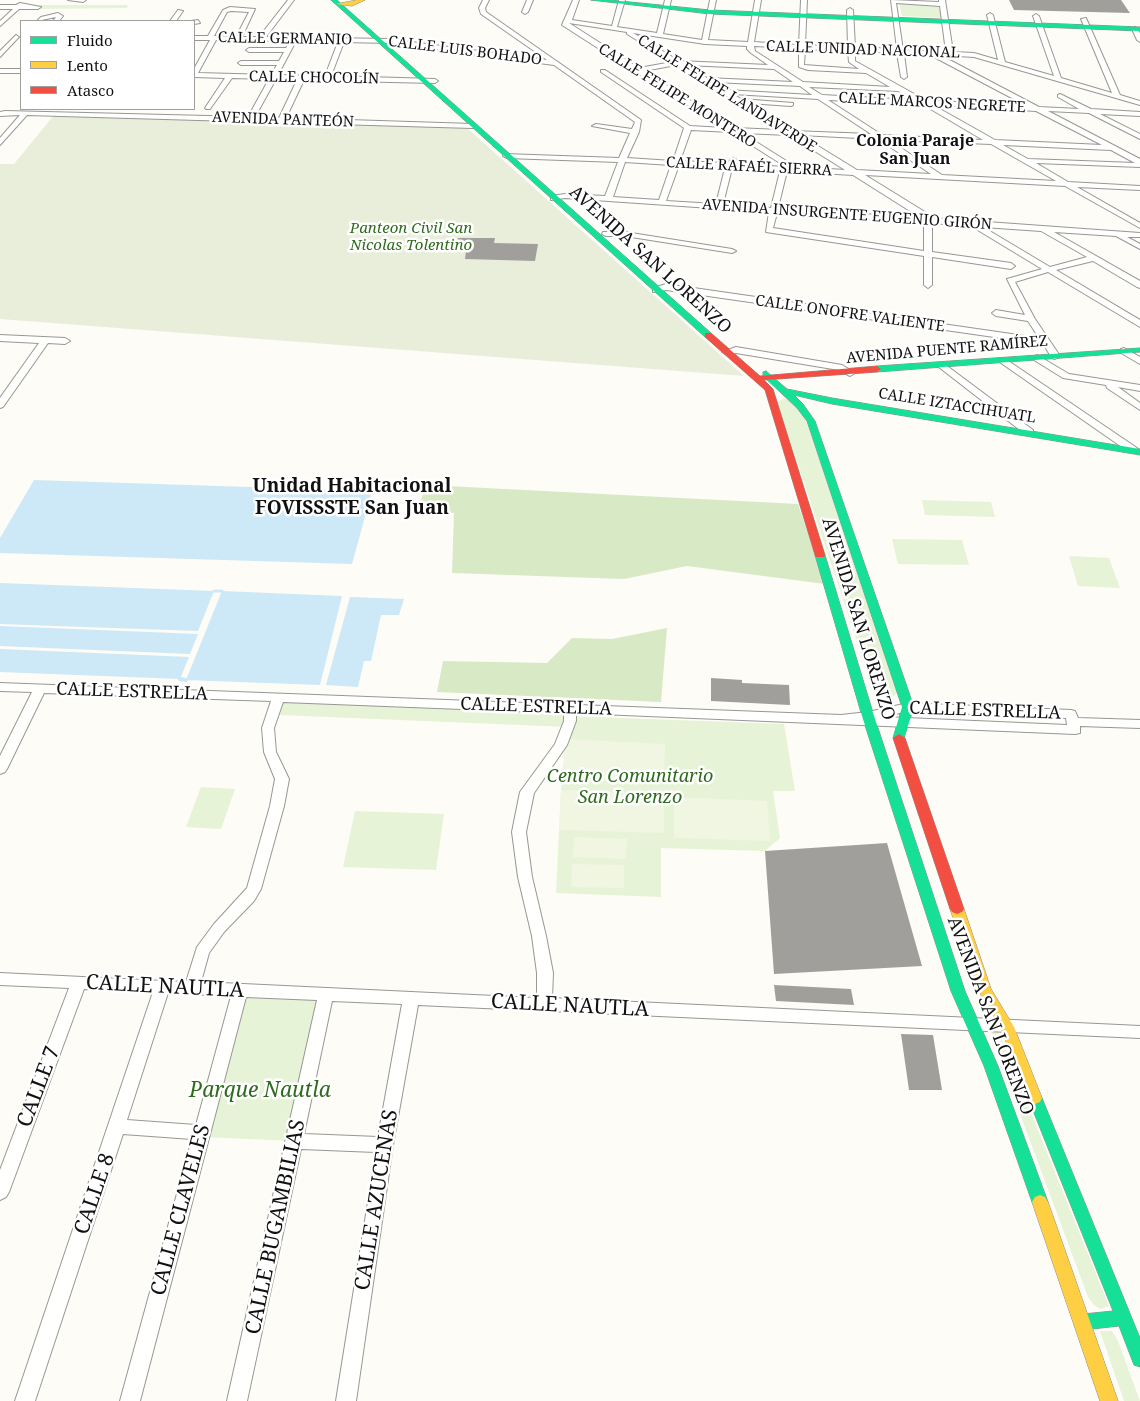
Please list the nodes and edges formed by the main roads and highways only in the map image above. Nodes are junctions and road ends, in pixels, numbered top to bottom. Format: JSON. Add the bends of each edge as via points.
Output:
{"nodes":[{"id":1,"x":361,"y":0,"type":"edge"},
{"id":2,"x":594,"y":0,"type":"edge"},
{"id":3,"x":336,"y":2,"type":"edge"},
{"id":4,"x":622,"y":2,"type":"edge"},
{"id":5,"x":667,"y":4,"type":"edge"},
{"id":6,"x":1138,"y":29,"type":"edge"},
{"id":7,"x":416,"y":69,"type":"junction"},
{"id":8,"x":559,"y":197,"type":"junction"},
{"id":9,"x":661,"y":288,"type":"junction"},
{"id":10,"x":1140,"y":350,"type":"edge"},
{"id":11,"x":731,"y":351,"type":"junction"},
{"id":12,"x":769,"y":384,"type":"junction"},
{"id":13,"x":782,"y":390,"type":"junction"},
{"id":14,"x":832,"y":401,"type":"junction"},
{"id":15,"x":811,"y":421,"type":"junction"},
{"id":16,"x":1137,"y":451,"type":"edge"},
{"id":17,"x":1124,"y":1318,"type":"junction"},
{"id":18,"x":1083,"y":1322,"type":"junction"},
{"id":19,"x":1140,"y":1359,"type":"edge"},
{"id":20,"x":1109,"y":1401,"type":"edge"}],
"edges":[{"from":1,"to":3,"type":"main road","via":[[354,4]]},
{"from":1,"to":7,"type":"main road","name":"AVENIDA SAN LORENZO","via":[[359,8],[362,15]]},
{"from":2,"to":4,"type":"main road"},
{"from":3,"to":7,"type":"main road","name":"AVENIDA SAN LORENZO","via":[[376,40]]},
{"from":4,"to":5,"type":"main road"},
{"from":5,"to":6,"type":"main road","via":[[710,12],[803,16],[851,14],[897,20],[991,19]]},
{"from":7,"to":8,"type":"main road","name":"AVENIDA SAN LORENZO","via":[[435,81],[520,156]]},
{"from":7,"to":8,"type":"main road","name":"AVENIDA SAN LORENZO","via":[[422,80],[473,126]]},
{"from":8,"to":9,"type":"main road","name":"AVENIDA SAN LORENZO"},
{"from":8,"to":9,"type":"main road","name":"AVENIDA SAN LORENZO","via":[[606,234]]},
{"from":9,"to":11,"type":"main road","name":"AVENIDA SAN LORENZO"},
{"from":10,"to":12,"type":"main road","name":"AVENIDA PUENTE RAMÍREZ","via":[[850,373]]},
{"from":11,"to":12,"type":"main road","name":"AVENIDA SAN LORENZO"},
{"from":11,"to":12,"type":"main road","name":"AVENIDA SAN LORENZO","via":[[757,379]]},
{"from":12,"to":13,"type":"main road","name":"CALLE IZTACCIHUATL"},
{"from":12,"to":18,"type":"main road","name":"AVENIDA SAN LORENZO","via":[[869,719],[958,991],[991,1066]]},
{"from":13,"to":14,"type":"main road","name":"CALLE IZTACCIHUATL"},
{"from":13,"to":15,"type":"main road","name":"AVENIDA SAN LORENZO"},
{"from":14,"to":15,"type":"main road","via":[[814,407]]},
{"from":14,"to":16,"type":"main road","name":"CALLE IZTACCIHUATL"},
{"from":15,"to":17,"type":"main road","name":"AVENIDA SAN LORENZO","via":[[908,707],[899,739],[984,990],[1007,1027]]},
{"from":17,"to":18,"type":"main road"},
{"from":17,"to":19,"type":"main road","name":"AVENIDA SAN LORENZO"},
{"from":18,"to":20,"type":"main road","name":"AVENIDA SAN LORENZO"}]}
